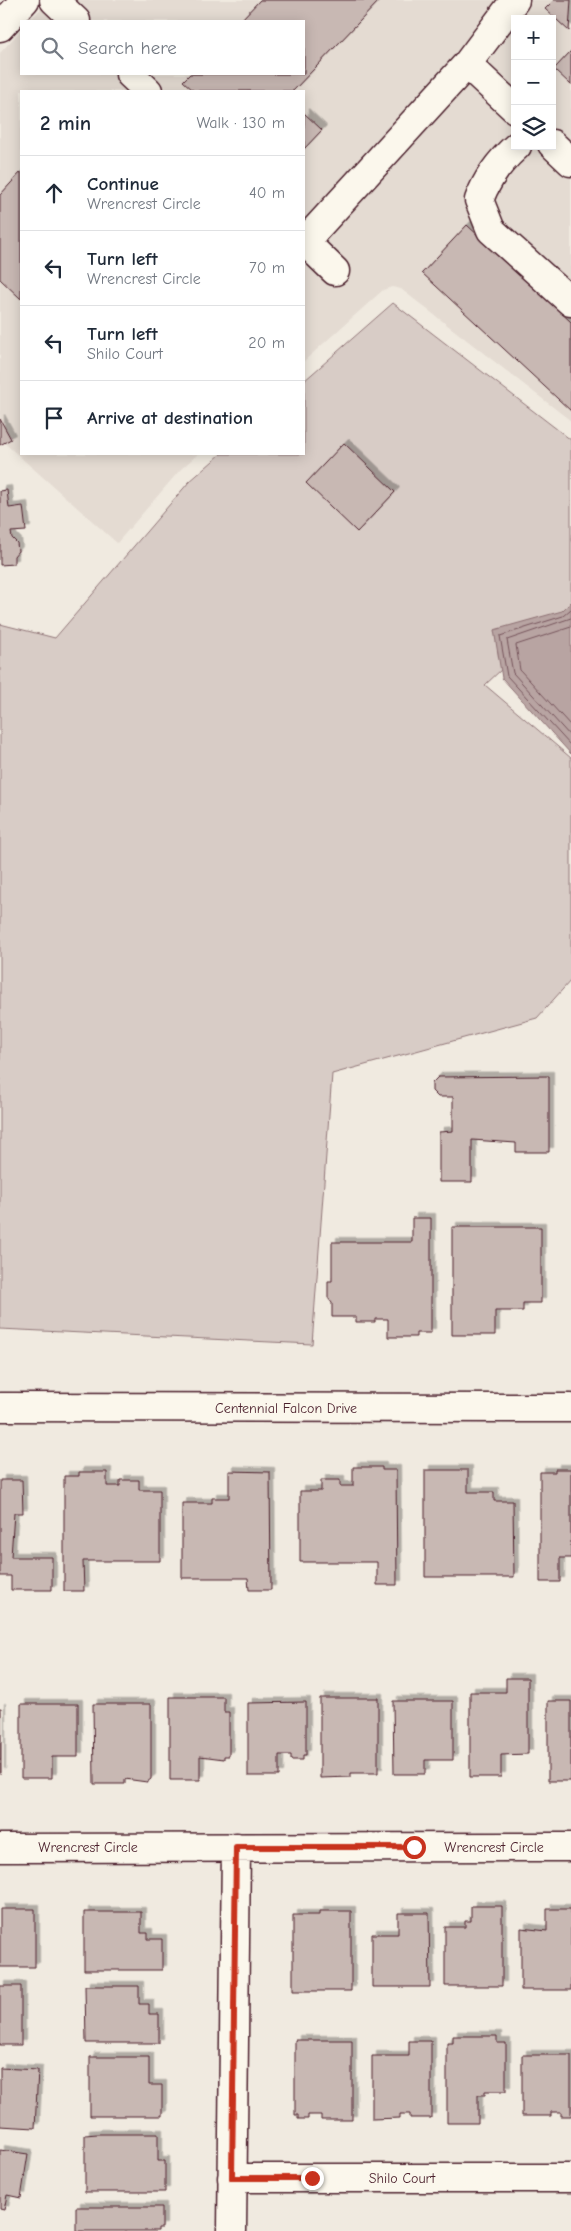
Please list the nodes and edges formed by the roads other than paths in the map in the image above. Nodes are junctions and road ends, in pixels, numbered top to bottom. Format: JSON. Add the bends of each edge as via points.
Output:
{"nodes":[{"id":1,"x":24,"y":0,"type":"edge"},
{"id":2,"x":54,"y":0,"type":"edge"},
{"id":3,"x":515,"y":0,"type":"edge"},
{"id":4,"x":75,"y":20,"type":"edge"},
{"id":5,"x":0,"y":27,"type":"edge"},
{"id":6,"x":467,"y":64,"type":"junction"},
{"id":7,"x":131,"y":75,"type":"edge"},
{"id":8,"x":147,"y":90,"type":"edge"},
{"id":9,"x":511,"y":105,"type":"edge"},
{"id":10,"x":556,"y":148,"type":"edge"},
{"id":11,"x":512,"y":150,"type":"edge"},
{"id":12,"x":571,"y":162,"type":"edge"},
{"id":13,"x":305,"y":240,"type":"edge"},
{"id":14,"x":305,"y":242,"type":"edge"},
{"id":15,"x":335,"y":271,"type":"dead end"},
{"id":16,"x":571,"y":302,"type":"edge"},
{"id":17,"x":0,"y":1408,"type":"edge"},
{"id":18,"x":571,"y":1408,"type":"edge"},
{"id":19,"x":236,"y":1847,"type":"junction"},
{"id":20,"x":571,"y":1847,"type":"edge"},
{"id":21,"x":0,"y":1848,"type":"edge"},
{"id":22,"x":232,"y":2178,"type":"junction"},
{"id":23,"x":571,"y":2178,"type":"edge"},
{"id":24,"x":232,"y":2231,"type":"edge"}],
"edges":[{"from":1,"to":5,"type":"street"},
{"from":2,"to":4,"type":"street"},
{"from":3,"to":6,"type":"street"},
{"from":6,"to":9,"type":"street"},
{"from":6,"to":13,"type":"street"},
{"from":7,"to":8,"type":"street"},
{"from":10,"to":12,"type":"street"},
{"from":11,"to":16,"type":"street","via":[[486,181],[478,200],[491,230]]},
{"from":14,"to":15,"type":"street"},
{"from":17,"to":18,"type":"street","name":"Centennial Falcon Drive"},
{"from":19,"to":20,"type":"street","name":"Wrencrest Circle"},
{"from":19,"to":21,"type":"street","name":"Wrencrest Circle"},
{"from":19,"to":22,"type":"street"},
{"from":22,"to":23,"type":"street","name":"Shilo Court"},
{"from":22,"to":24,"type":"street"}]}
